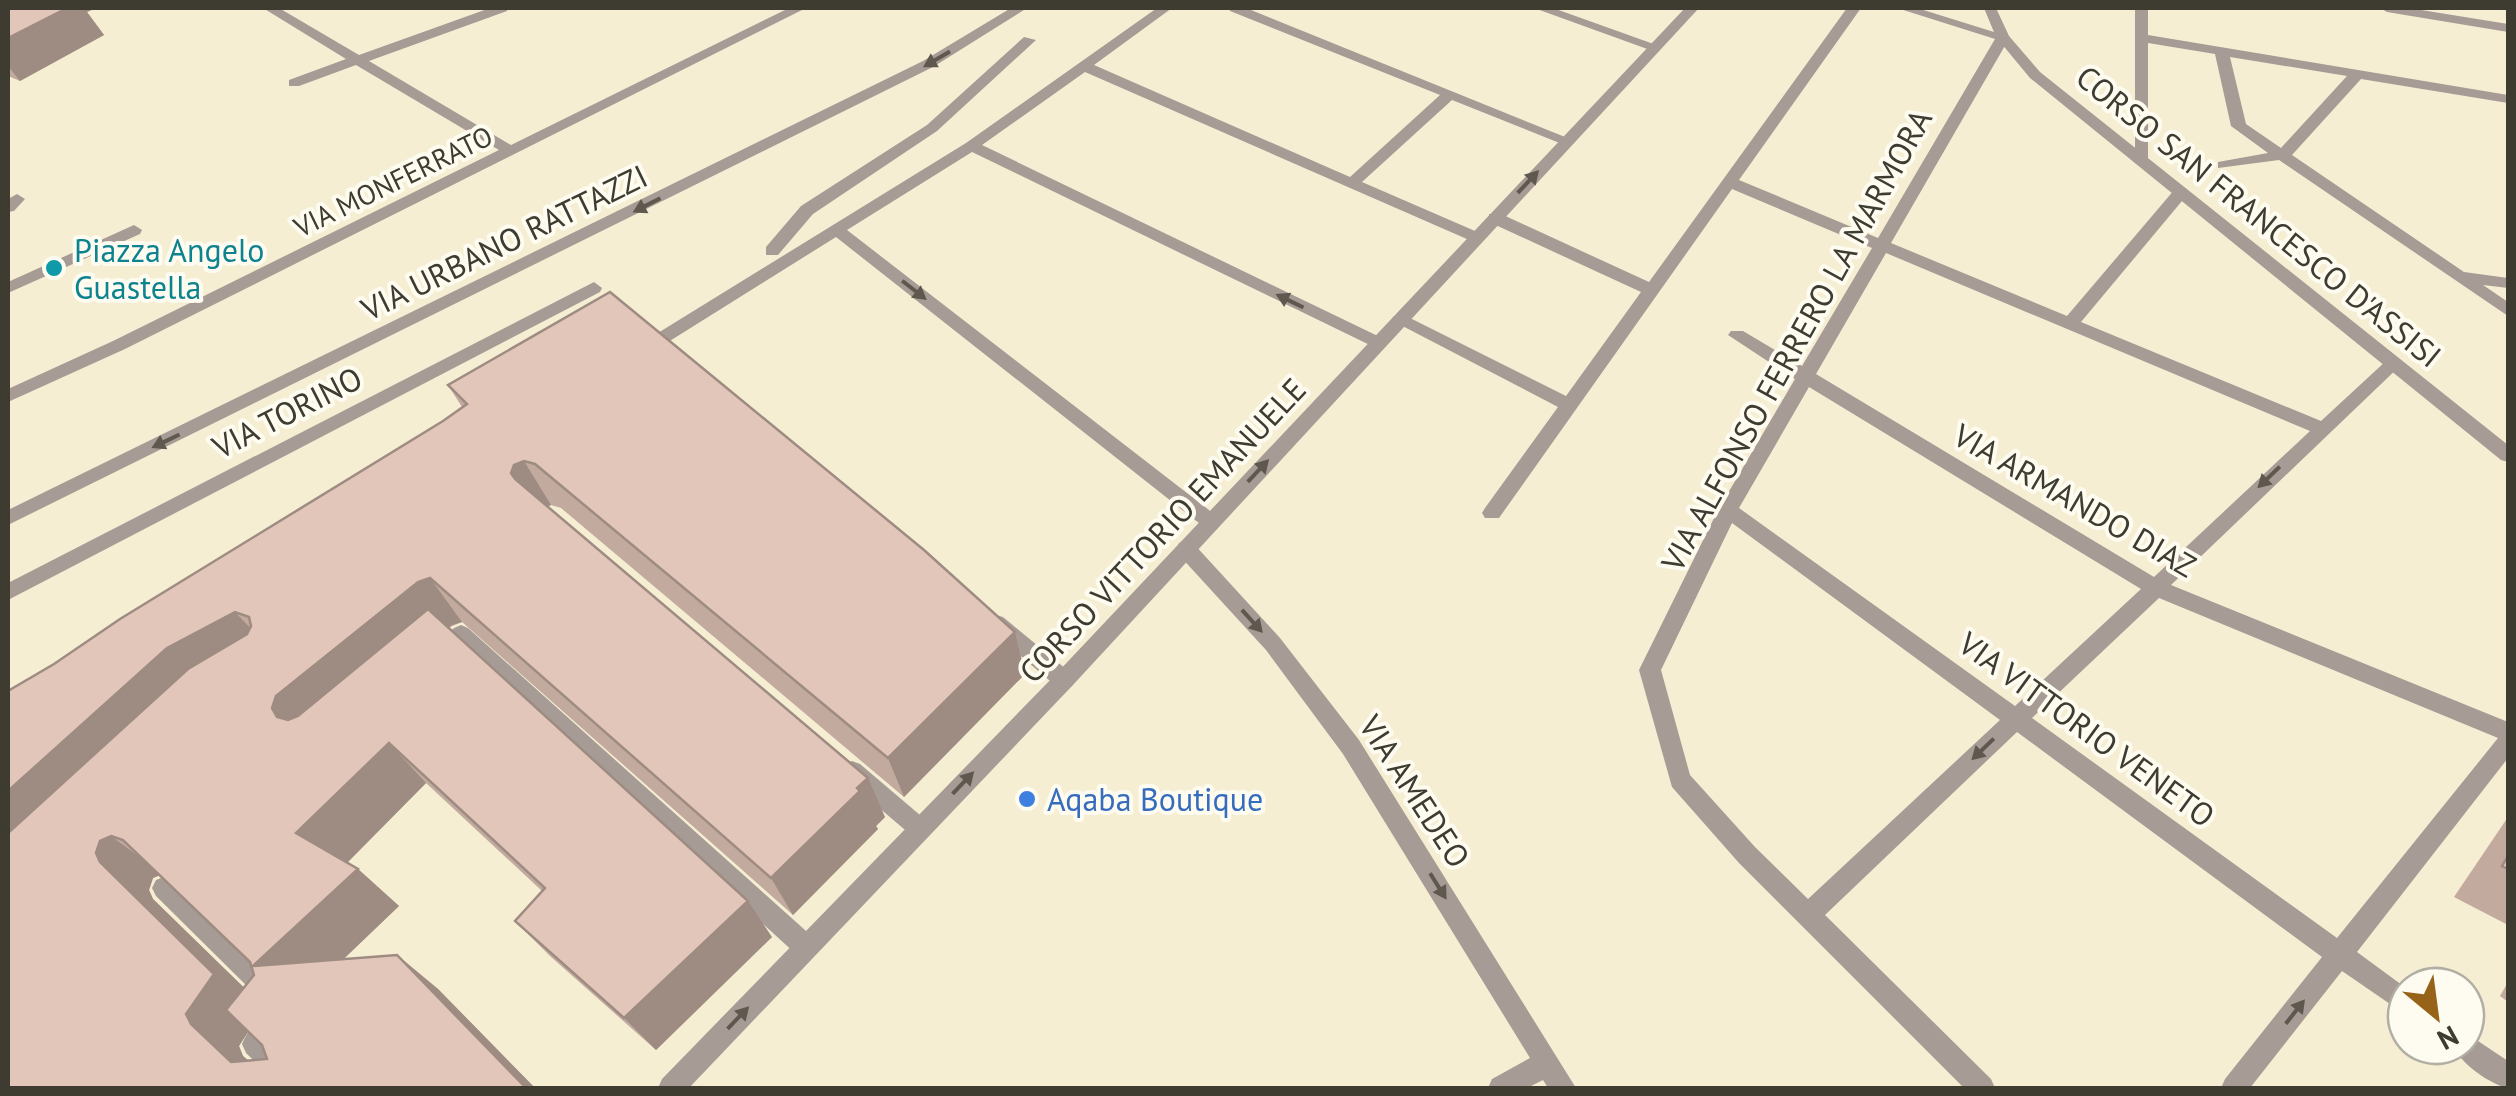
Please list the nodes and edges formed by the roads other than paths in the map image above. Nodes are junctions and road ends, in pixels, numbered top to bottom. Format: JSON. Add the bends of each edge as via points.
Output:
{"nodes":[{"id":1,"x":502,"y":8,"type":"edge"},
{"id":2,"x":799,"y":8,"type":"edge"},
{"id":3,"x":1020,"y":8,"type":"edge"},
{"id":4,"x":1165,"y":8,"type":"edge"},
{"id":5,"x":1236,"y":8,"type":"edge"},
{"id":6,"x":1541,"y":8,"type":"edge"},
{"id":7,"x":1692,"y":8,"type":"edge"},
{"id":8,"x":1854,"y":8,"type":"edge"},
{"id":9,"x":1904,"y":8,"type":"edge"},
{"id":10,"x":1990,"y":8,"type":"edge"},
{"id":11,"x":2141,"y":8,"type":"edge"},
{"id":12,"x":2387,"y":8,"type":"edge"},
{"id":13,"x":278,"y":9,"type":"edge"},
{"id":14,"x":2508,"y":28,"type":"edge"},
{"id":15,"x":2003,"y":37,"type":"junction"},
{"id":16,"x":2142,"y":38,"type":"junction"},
{"id":17,"x":1030,"y":40,"type":"dead end"},
{"id":18,"x":1655,"y":46,"type":"junction"},
{"id":19,"x":2221,"y":51,"type":"junction"},
{"id":20,"x":358,"y":60,"type":"junction"},
{"id":21,"x":1084,"y":66,"type":"junction"},
{"id":22,"x":2357,"y":74,"type":"junction"},
{"id":23,"x":294,"y":83,"type":"dead end"},
{"id":24,"x":1450,"y":94,"type":"junction"},
{"id":25,"x":2508,"y":100,"type":"edge"},
{"id":26,"x":1567,"y":141,"type":"junction"},
{"id":27,"x":971,"y":146,"type":"junction"},
{"id":28,"x":511,"y":150,"type":"junction"},
{"id":29,"x":2284,"y":155,"type":"junction"},
{"id":30,"x":2140,"y":160,"type":"junction"},
{"id":31,"x":2223,"y":166,"type":"dead end"},
{"id":32,"x":1727,"y":181,"type":"junction"},
{"id":33,"x":1351,"y":184,"type":"junction"},
{"id":34,"x":2182,"y":192,"type":"junction"},
{"id":35,"x":1495,"y":218,"type":"junction"},
{"id":36,"x":134,"y":230,"type":"dead end"},
{"id":37,"x":837,"y":230,"type":"junction"},
{"id":38,"x":1476,"y":238,"type":"junction"},
{"id":39,"x":1880,"y":245,"type":"junction"},
{"id":40,"x":772,"y":251,"type":"dead end"},
{"id":41,"x":2460,"y":276,"type":"junction"},
{"id":42,"x":2508,"y":283,"type":"edge"},
{"id":43,"x":8,"y":288,"type":"edge"},
{"id":44,"x":594,"y":288,"type":"dead end"},
{"id":45,"x":1652,"y":290,"type":"junction"},
{"id":46,"x":2508,"y":310,"type":"edge"},
{"id":47,"x":1400,"y":320,"type":"junction"},
{"id":48,"x":2070,"y":324,"type":"junction"},
{"id":49,"x":1738,"y":335,"type":"dead end"},
{"id":50,"x":658,"y":340,"type":"edge"},
{"id":51,"x":1378,"y":343,"type":"junction"},
{"id":52,"x":2393,"y":364,"type":"junction"},
{"id":53,"x":1806,"y":376,"type":"junction"},
{"id":54,"x":8,"y":396,"type":"edge"},
{"id":55,"x":1569,"y":405,"type":"junction"},
{"id":56,"x":2320,"y":428,"type":"junction"},
{"id":57,"x":2508,"y":454,"type":"edge"},
{"id":58,"x":1728,"y":510,"type":"junction"},
{"id":59,"x":1492,"y":513,"type":"dead end"},
{"id":60,"x":8,"y":518,"type":"edge"},
{"id":61,"x":1211,"y":522,"type":"junction"},
{"id":62,"x":1186,"y":548,"type":"junction"},
{"id":63,"x":2154,"y":587,"type":"junction"},
{"id":64,"x":8,"y":592,"type":"edge"},
{"id":65,"x":973,"y":603,"type":"edge"},
{"id":66,"x":416,"y":672,"type":"edge"},
{"id":67,"x":1064,"y":680,"type":"junction"},
{"id":68,"x":2013,"y":720,"type":"junction"},
{"id":69,"x":2508,"y":732,"type":"edge"},
{"id":70,"x":2508,"y":742,"type":"edge"},
{"id":71,"x":831,"y":753,"type":"edge"},
{"id":72,"x":920,"y":828,"type":"junction"},
{"id":73,"x":164,"y":888,"type":"edge"},
{"id":74,"x":1809,"y":914,"type":"junction"},
{"id":75,"x":806,"y":947,"type":"junction"},
{"id":76,"x":2339,"y":955,"type":"junction"},
{"id":77,"x":2386,"y":989,"type":"edge"},
{"id":78,"x":2486,"y":1061,"type":"edge"},
{"id":79,"x":1548,"y":1064,"type":"junction"},
{"id":80,"x":2508,"y":1077,"type":"edge"},
{"id":81,"x":300,"y":1088,"type":"edge"},
{"id":82,"x":671,"y":1088,"type":"edge"},
{"id":83,"x":1501,"y":1088,"type":"edge"},
{"id":84,"x":1563,"y":1088,"type":"edge"},
{"id":85,"x":1982,"y":1088,"type":"edge"},
{"id":86,"x":2234,"y":1088,"type":"edge"}],
"edges":[{"from":1,"to":20,"type":"street"},
{"from":2,"to":28,"type":"street","name":"VIA MONFERRATO"},
{"from":3,"to":60,"type":"street","name":"VIA URBANO RATTAZZI","one_way":true,"via":[[928,64]]},
{"from":4,"to":21,"type":"street"},
{"from":5,"to":24,"type":"street"},
{"from":6,"to":18,"type":"street"},
{"from":7,"to":18,"type":"street","name":"CORSO VITTORIO EMANUELE"},
{"from":8,"to":32,"type":"street"},
{"from":9,"to":15,"type":"street"},
{"from":10,"to":15,"type":"street","name":"CORSO SAN FRANCESCO D'ASSISI"},
{"from":11,"to":16,"type":"street"},
{"from":12,"to":14,"type":"street"},
{"from":13,"to":20,"type":"street"},
{"from":15,"to":30,"type":"street","name":"CORSO SAN FRANCESCO D'ASSISI","via":[[2035,74]]},
{"from":15,"to":39,"type":"street","name":"VIA ALFONSO FERRERO LA MARMORA"},
{"from":16,"to":19,"type":"street"},
{"from":16,"to":30,"type":"street"},
{"from":17,"to":40,"type":"street","via":[[932,128],[807,210]]},
{"from":18,"to":26,"type":"street","name":"CORSO VITTORIO EMANUELE"},
{"from":19,"to":22,"type":"street"},
{"from":19,"to":29,"type":"street","via":[[2239,126]]},
{"from":20,"to":23,"type":"street"},
{"from":20,"to":28,"type":"street"},
{"from":21,"to":27,"type":"street"},
{"from":21,"to":33,"type":"street"},
{"from":22,"to":25,"type":"street"},
{"from":22,"to":29,"type":"street"},
{"from":24,"to":26,"type":"street"},
{"from":24,"to":33,"type":"street"},
{"from":35,"to":26,"type":"street","name":"CORSO VITTORIO EMANUELE","one_way":true},
{"from":27,"to":37,"type":"street"},
{"from":51,"to":27,"type":"street","one_way":true},
{"from":28,"to":54,"type":"street","name":"VIA MONFERRATO"},
{"from":29,"to":31,"type":"street"},
{"from":29,"to":41,"type":"street"},
{"from":30,"to":34,"type":"street","name":"CORSO SAN FRANCESCO D'ASSISI"},
{"from":32,"to":39,"type":"street"},
{"from":32,"to":45,"type":"street"},
{"from":33,"to":38,"type":"street"},
{"from":34,"to":48,"type":"street"},
{"from":34,"to":52,"type":"street","name":"CORSO SAN FRANCESCO D'ASSISI"},
{"from":35,"to":38,"type":"street","name":"CORSO VITTORIO EMANUELE"},
{"from":35,"to":45,"type":"street"},
{"from":36,"to":43,"type":"street"},
{"from":37,"to":50,"type":"street"},
{"from":37,"to":61,"type":"street","one_way":true},
{"from":38,"to":47,"type":"street","name":"CORSO VITTORIO EMANUELE"},
{"from":39,"to":48,"type":"street"},
{"from":39,"to":53,"type":"street","name":"VIA ALFONSO FERRERO LA MARMORA"},
{"from":41,"to":42,"type":"street"},
{"from":41,"to":46,"type":"street"},
{"from":44,"to":64,"type":"street","name":"VIA TORINO"},
{"from":45,"to":55,"type":"street"},
{"from":47,"to":51,"type":"street","name":"CORSO VITTORIO EMANUELE"},
{"from":47,"to":55,"type":"street"},
{"from":48,"to":56,"type":"street"},
{"from":49,"to":53,"type":"street","name":"VIA ARMANDO DIAZ"},
{"from":61,"to":51,"type":"street","name":"CORSO VITTORIO EMANUELE","one_way":true},
{"from":52,"to":56,"type":"street"},
{"from":52,"to":57,"type":"street","name":"CORSO SAN FRANCESCO D'ASSISI"},
{"from":53,"to":58,"type":"street","name":"VIA ALFONSO FERRERO LA MARMORA"},
{"from":53,"to":63,"type":"street","name":"VIA ARMANDO DIAZ"},
{"from":55,"to":59,"type":"street"},
{"from":56,"to":63,"type":"street","one_way":true},
{"from":58,"to":68,"type":"street","name":"VIA VITTORIO VENETO"},
{"from":58,"to":74,"type":"street","name":"VIA ALFONSO FERRERO LA MARMORA","via":[[1650,670],[1680,780]]},
{"from":61,"to":62,"type":"street","name":"CORSO VITTORIO EMANUELE"},
{"from":62,"to":67,"type":"street","name":"CORSO VITTORIO EMANUELE"},
{"from":62,"to":79,"type":"street","name":"VIA AMEDEO","one_way":true,"via":[[1273,644],[1351,747]]},
{"from":63,"to":68,"type":"street"},
{"from":63,"to":69,"type":"street","name":"VIA ARMANDO DIAZ"},
{"from":65,"to":67,"type":"street"},
{"from":66,"to":75,"type":"street","via":[[460,634]]},
{"from":72,"to":67,"type":"street","name":"CORSO VITTORIO EMANUELE","one_way":true},
{"from":68,"to":74,"type":"street","one_way":true},
{"from":68,"to":76,"type":"street","name":"VIA VITTORIO VENETO"},
{"from":70,"to":76,"type":"street"},
{"from":71,"to":72,"type":"street"},
{"from":72,"to":75,"type":"street","name":"CORSO VITTORIO EMANUELE"},
{"from":73,"to":81,"type":"street","via":[[286,1006],[255,1044]]},
{"from":74,"to":85,"type":"street","name":"VIA ALFONSO FERRERO LA MARMORA"},
{"from":82,"to":75,"type":"street","name":"CORSO VITTORIO EMANUELE","one_way":true},
{"from":76,"to":77,"type":"street","name":"VIA VITTORIO VENETO"},
{"from":86,"to":76,"type":"street","one_way":true},
{"from":78,"to":80,"type":"street"},
{"from":79,"to":83,"type":"street"},
{"from":79,"to":84,"type":"street","name":"VIA AMEDEO"}]}
